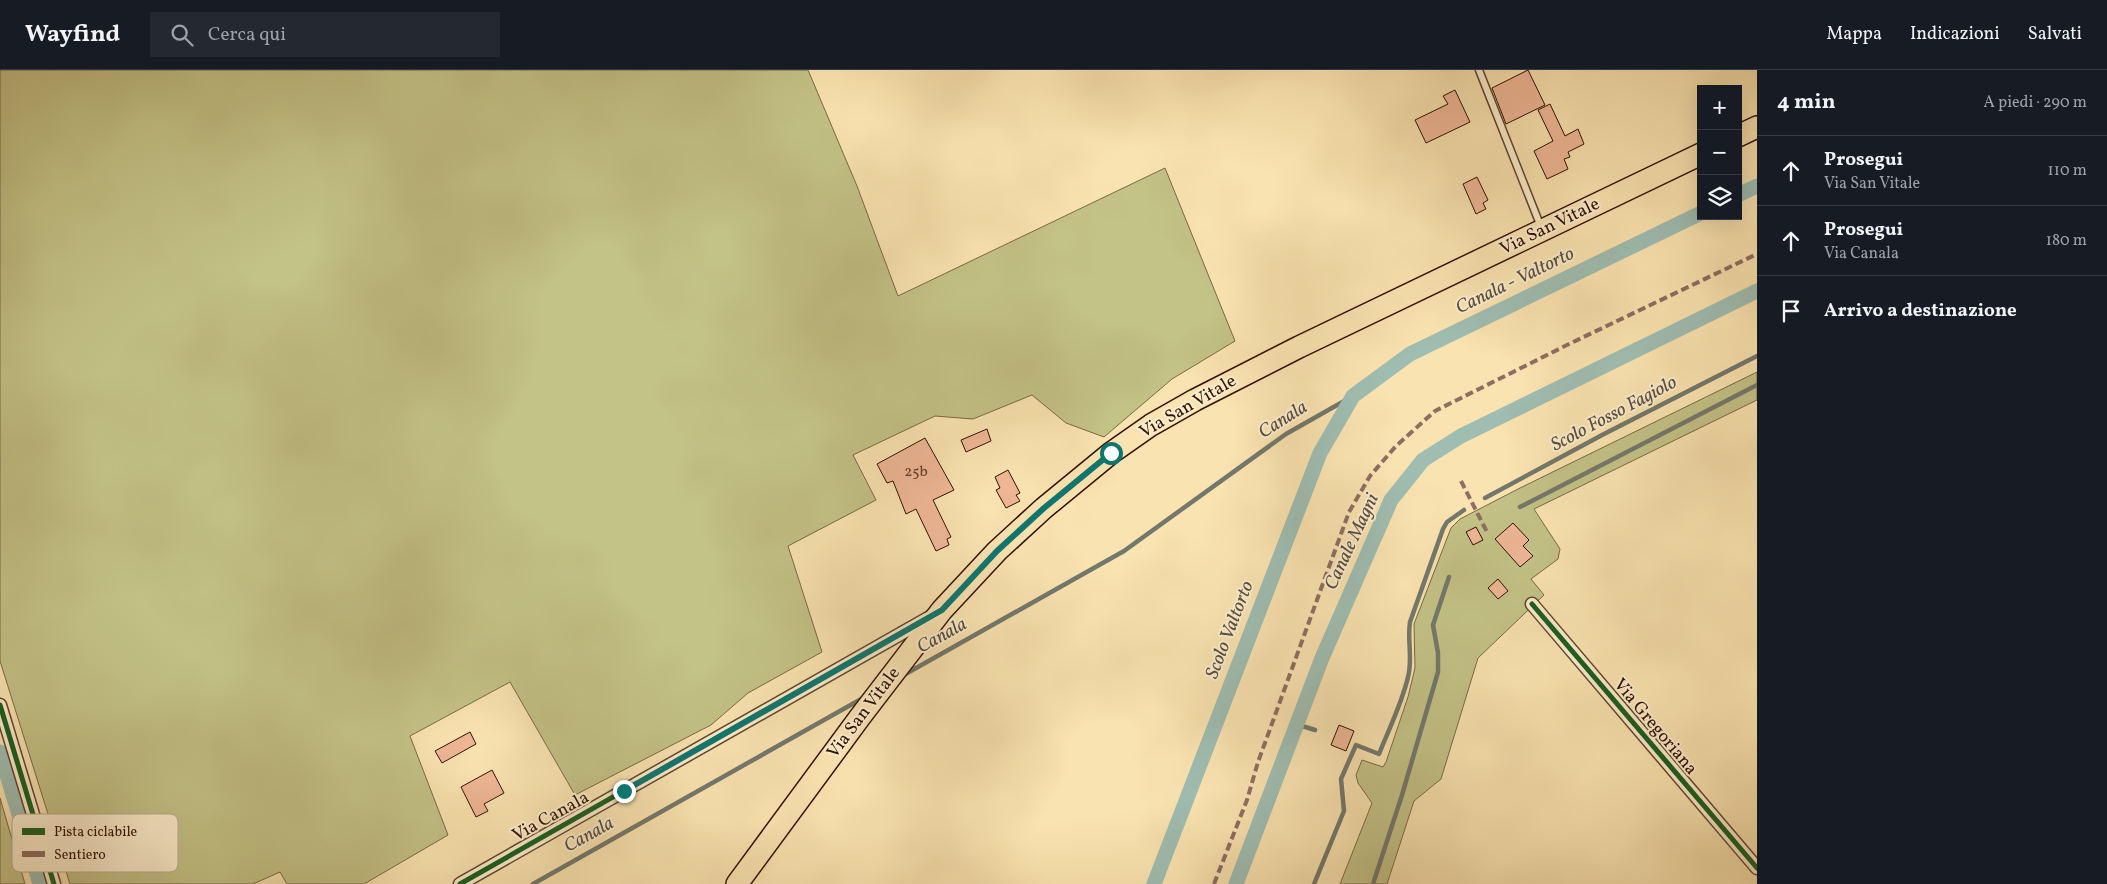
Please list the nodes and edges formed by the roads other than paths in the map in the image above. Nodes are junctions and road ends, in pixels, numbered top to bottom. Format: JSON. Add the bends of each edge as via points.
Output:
{"nodes":[{"id":1,"x":1478,"y":70,"type":"edge"},
{"id":2,"x":1757,"y":127,"type":"edge"},
{"id":3,"x":1742,"y":134,"type":"edge"},
{"id":4,"x":1697,"y":156,"type":"edge"},
{"id":5,"x":1542,"y":231,"type":"junction"},
{"id":6,"x":1532,"y":604,"type":"dead end"},
{"id":7,"x":942,"y":610,"type":"junction"},
{"id":8,"x":0,"y":705,"type":"edge"},
{"id":9,"x":33,"y":814,"type":"edge"},
{"id":10,"x":1757,"y":868,"type":"edge"},
{"id":11,"x":50,"y":872,"type":"edge"},
{"id":12,"x":54,"y":884,"type":"edge"},
{"id":13,"x":460,"y":884,"type":"edge"},
{"id":14,"x":737,"y":884,"type":"edge"}],
"edges":[{"from":1,"to":5,"type":"lane"},
{"from":2,"to":3,"type":"main road"},
{"from":4,"to":5,"type":"main road","name":"Via San Vitale"},
{"from":5,"to":7,"type":"main road","name":"Via San Vitale","via":[[1299,347],[1151,425],[1044,508],[997,551]]},
{"from":6,"to":10,"type":"street","name":"Via Gregoriana"},
{"from":7,"to":13,"type":"street","name":"Via Canala"},
{"from":7,"to":14,"type":"main road","name":"Via San Vitale"},
{"from":8,"to":9,"type":"street"},
{"from":11,"to":12,"type":"street"}]}
